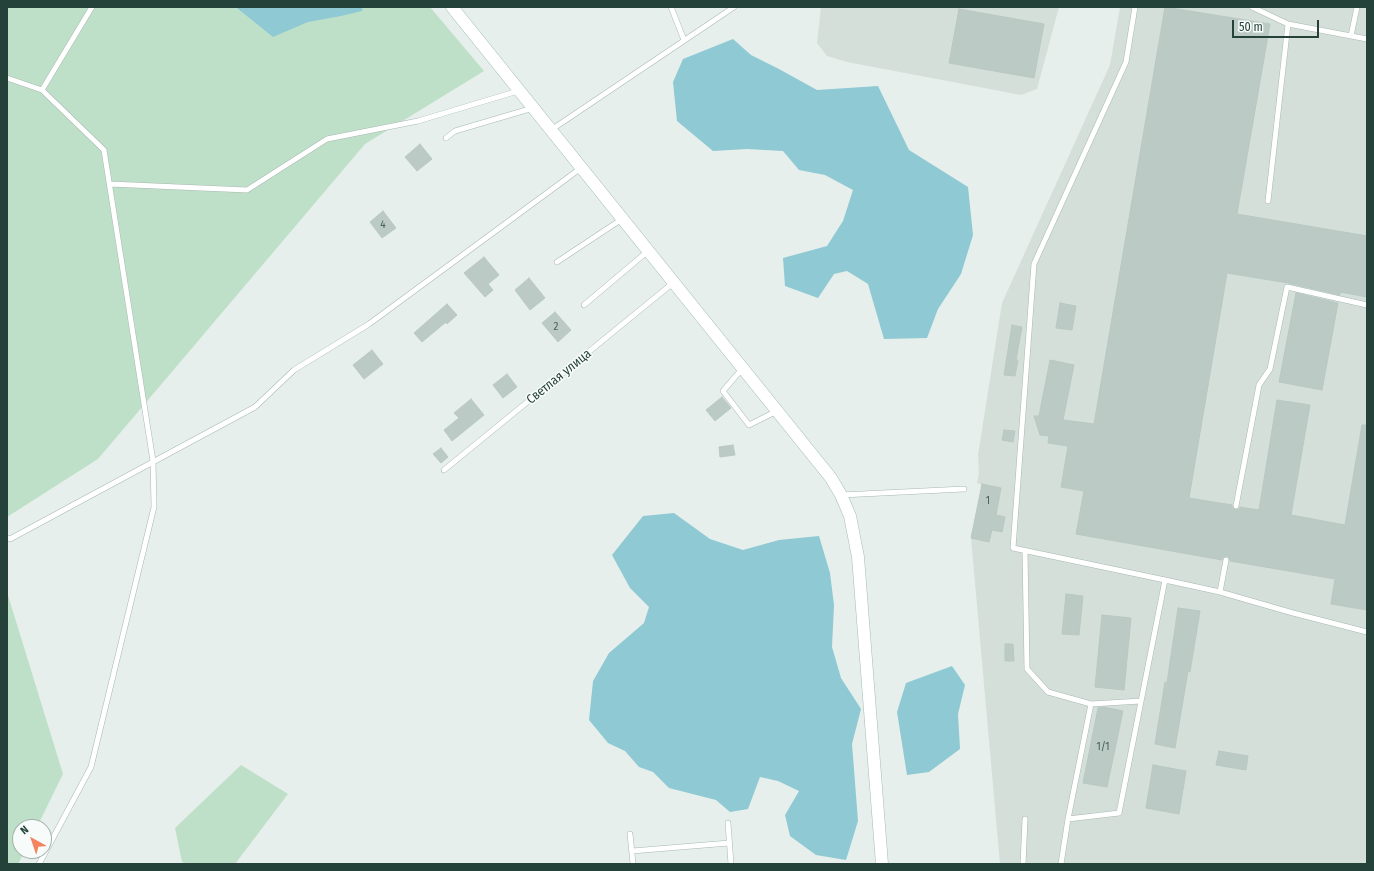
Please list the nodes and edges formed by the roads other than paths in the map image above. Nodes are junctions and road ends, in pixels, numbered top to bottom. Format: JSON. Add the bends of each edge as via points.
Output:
{"nodes":[{"id":1,"x":92,"y":7,"type":"edge"},
{"id":2,"x":452,"y":7,"type":"edge"},
{"id":3,"x":671,"y":7,"type":"edge"},
{"id":4,"x":734,"y":7,"type":"edge"},
{"id":5,"x":1135,"y":7,"type":"edge"},
{"id":6,"x":1252,"y":7,"type":"edge"},
{"id":7,"x":1357,"y":7,"type":"edge"},
{"id":8,"x":1288,"y":24,"type":"junction"},
{"id":9,"x":1352,"y":36,"type":"junction"},
{"id":10,"x":1367,"y":39,"type":"edge"},
{"id":11,"x":684,"y":40,"type":"junction"},
{"id":12,"x":7,"y":78,"type":"edge"},
{"id":13,"x":42,"y":90,"type":"junction"},
{"id":14,"x":519,"y":90,"type":"junction"},
{"id":15,"x":533,"y":108,"type":"junction"},
{"id":16,"x":551,"y":130,"type":"junction"},
{"id":17,"x":446,"y":138,"type":"dead end"},
{"id":18,"x":582,"y":168,"type":"junction"},
{"id":19,"x":110,"y":184,"type":"junction"},
{"id":20,"x":1268,"y":201,"type":"dead end"},
{"id":21,"x":622,"y":219,"type":"junction"},
{"id":22,"x":648,"y":251,"type":"junction"},
{"id":23,"x":558,"y":262,"type":"dead end"},
{"id":24,"x":673,"y":283,"type":"junction"},
{"id":25,"x":584,"y":305,"type":"dead end"},
{"id":26,"x":1367,"y":305,"type":"edge"},
{"id":27,"x":743,"y":368,"type":"junction"},
{"id":28,"x":777,"y":411,"type":"junction"},
{"id":29,"x":153,"y":461,"type":"junction"},
{"id":30,"x":444,"y":470,"type":"dead end"},
{"id":31,"x":964,"y":489,"type":"dead end"},
{"id":32,"x":841,"y":495,"type":"junction"},
{"id":33,"x":1236,"y":506,"type":"dead end"},
{"id":34,"x":7,"y":538,"type":"edge"},
{"id":35,"x":1025,"y":551,"type":"junction"},
{"id":36,"x":1226,"y":560,"type":"dead end"},
{"id":37,"x":1165,"y":580,"type":"junction"},
{"id":38,"x":1220,"y":592,"type":"junction"},
{"id":39,"x":1367,"y":632,"type":"edge"},
{"id":40,"x":1141,"y":702,"type":"junction"},
{"id":41,"x":1091,"y":704,"type":"junction"},
{"id":42,"x":1025,"y":819,"type":"dead end"},
{"id":43,"x":1068,"y":819,"type":"junction"},
{"id":44,"x":728,"y":823,"type":"dead end"},
{"id":45,"x":630,"y":834,"type":"dead end"},
{"id":46,"x":729,"y":843,"type":"junction"},
{"id":47,"x":632,"y":850,"type":"junction"},
{"id":48,"x":39,"y":864,"type":"edge"},
{"id":49,"x":633,"y":864,"type":"edge"},
{"id":50,"x":730,"y":864,"type":"edge"},
{"id":51,"x":882,"y":864,"type":"edge"},
{"id":52,"x":1023,"y":864,"type":"edge"},
{"id":53,"x":1061,"y":864,"type":"edge"}],
"edges":[{"from":1,"to":13,"type":"lane"},
{"from":2,"to":14,"type":"main road"},
{"from":3,"to":11,"type":"lane"},
{"from":4,"to":11,"type":"lane"},
{"from":5,"to":35,"type":"lane","via":[[1126,62],[1034,264],[1013,548]]},
{"from":6,"to":8,"type":"lane"},
{"from":7,"to":9,"type":"lane"},
{"from":8,"to":9,"type":"lane"},
{"from":8,"to":20,"type":"lane"},
{"from":9,"to":10,"type":"lane"},
{"from":11,"to":16,"type":"lane"},
{"from":12,"to":13,"type":"lane"},
{"from":13,"to":19,"type":"lane","via":[[104,150]]},
{"from":14,"to":15,"type":"main road"},
{"from":14,"to":19,"type":"lane","via":[[418,121],[327,139],[247,190]]},
{"from":15,"to":16,"type":"main road"},
{"from":15,"to":17,"type":"lane","via":[[455,131]]},
{"from":16,"to":18,"type":"main road"},
{"from":18,"to":21,"type":"main road"},
{"from":18,"to":29,"type":"lane","via":[[369,324],[294,370],[255,407]]},
{"from":19,"to":29,"type":"lane"},
{"from":21,"to":22,"type":"main road"},
{"from":21,"to":23,"type":"lane"},
{"from":22,"to":24,"type":"main road"},
{"from":22,"to":25,"type":"lane"},
{"from":24,"to":27,"type":"main road"},
{"from":24,"to":30,"type":"lane","name":"Светлая улица"},
{"from":26,"to":33,"type":"lane","via":[[1287,287],[1270,369],[1258,385]]},
{"from":27,"to":28,"type":"main road"},
{"from":27,"to":28,"type":"lane","via":[[723,391],[749,425]]},
{"from":28,"to":32,"type":"main road","via":[[831,478]]},
{"from":29,"to":34,"type":"lane","via":[[10,539]]},
{"from":29,"to":48,"type":"lane","via":[[154,507],[92,768]]},
{"from":31,"to":32,"type":"lane"},
{"from":32,"to":51,"type":"main road","via":[[850,516],[858,557]]},
{"from":35,"to":37,"type":"lane"},
{"from":35,"to":41,"type":"lane","via":[[1026,669],[1048,692]]},
{"from":36,"to":38,"type":"lane"},
{"from":37,"to":38,"type":"lane"},
{"from":37,"to":40,"type":"lane"},
{"from":38,"to":39,"type":"lane"},
{"from":40,"to":41,"type":"lane"},
{"from":40,"to":43,"type":"lane","via":[[1119,813]]},
{"from":41,"to":43,"type":"lane"},
{"from":42,"to":52,"type":"lane"},
{"from":43,"to":53,"type":"lane"},
{"from":44,"to":46,"type":"lane"},
{"from":45,"to":47,"type":"lane"},
{"from":46,"to":47,"type":"lane"},
{"from":46,"to":50,"type":"lane"},
{"from":47,"to":49,"type":"lane"}]}
